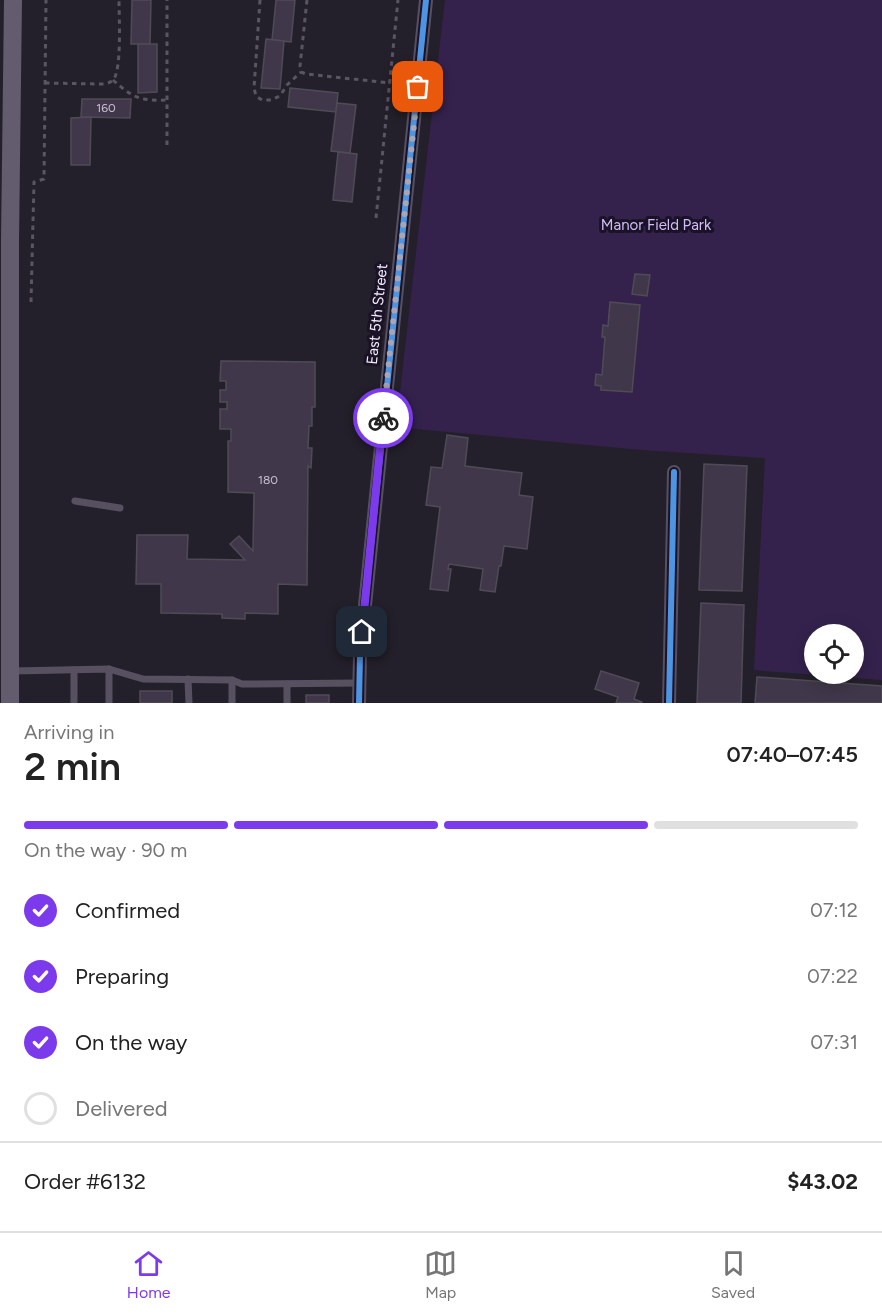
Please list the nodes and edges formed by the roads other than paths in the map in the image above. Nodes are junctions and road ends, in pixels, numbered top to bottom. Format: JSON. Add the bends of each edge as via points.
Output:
{"nodes":[{"id":1,"x":13,"y":0,"type":"edge"},
{"id":2,"x":426,"y":0,"type":"edge"},
{"id":3,"x":5,"y":241,"type":"edge"},
{"id":4,"x":674,"y":472,"type":"dead end"},
{"id":5,"x":75,"y":501,"type":"dead end"},
{"id":6,"x":120,"y":508,"type":"dead end"},
{"id":7,"x":109,"y":669,"type":"junction"},
{"id":8,"x":74,"y":670,"type":"junction"},
{"id":9,"x":10,"y":671,"type":"junction"},
{"id":10,"x":188,"y":680,"type":"junction"},
{"id":11,"x":232,"y":680,"type":"junction"},
{"id":12,"x":358,"y":683,"type":"junction"},
{"id":13,"x":287,"y":684,"type":"junction"},
{"id":14,"x":10,"y":703,"type":"edge"},
{"id":15,"x":74,"y":703,"type":"edge"},
{"id":16,"x":109,"y":703,"type":"edge"},
{"id":17,"x":189,"y":703,"type":"edge"},
{"id":18,"x":232,"y":703,"type":"edge"},
{"id":19,"x":287,"y":703,"type":"edge"},
{"id":20,"x":359,"y":703,"type":"edge"},
{"id":21,"x":669,"y":703,"type":"edge"}],
"edges":[{"from":1,"to":3,"type":"main road"},
{"from":2,"to":12,"type":"street","name":"East 5th Street"},
{"from":3,"to":9,"type":"main road"},
{"from":4,"to":21,"type":"street"},
{"from":5,"to":6,"type":"lane"},
{"from":7,"to":8,"type":"lane"},
{"from":7,"to":10,"type":"lane","via":[[143,679]]},
{"from":7,"to":16,"type":"lane"},
{"from":8,"to":9,"type":"lane"},
{"from":8,"to":15,"type":"lane"},
{"from":9,"to":14,"type":"main road"},
{"from":10,"to":11,"type":"lane"},
{"from":10,"to":17,"type":"lane"},
{"from":11,"to":13,"type":"lane","via":[[242,684]]},
{"from":11,"to":18,"type":"lane"},
{"from":12,"to":13,"type":"lane"},
{"from":12,"to":20,"type":"street","name":"East 5th Street"},
{"from":13,"to":19,"type":"lane"}]}
